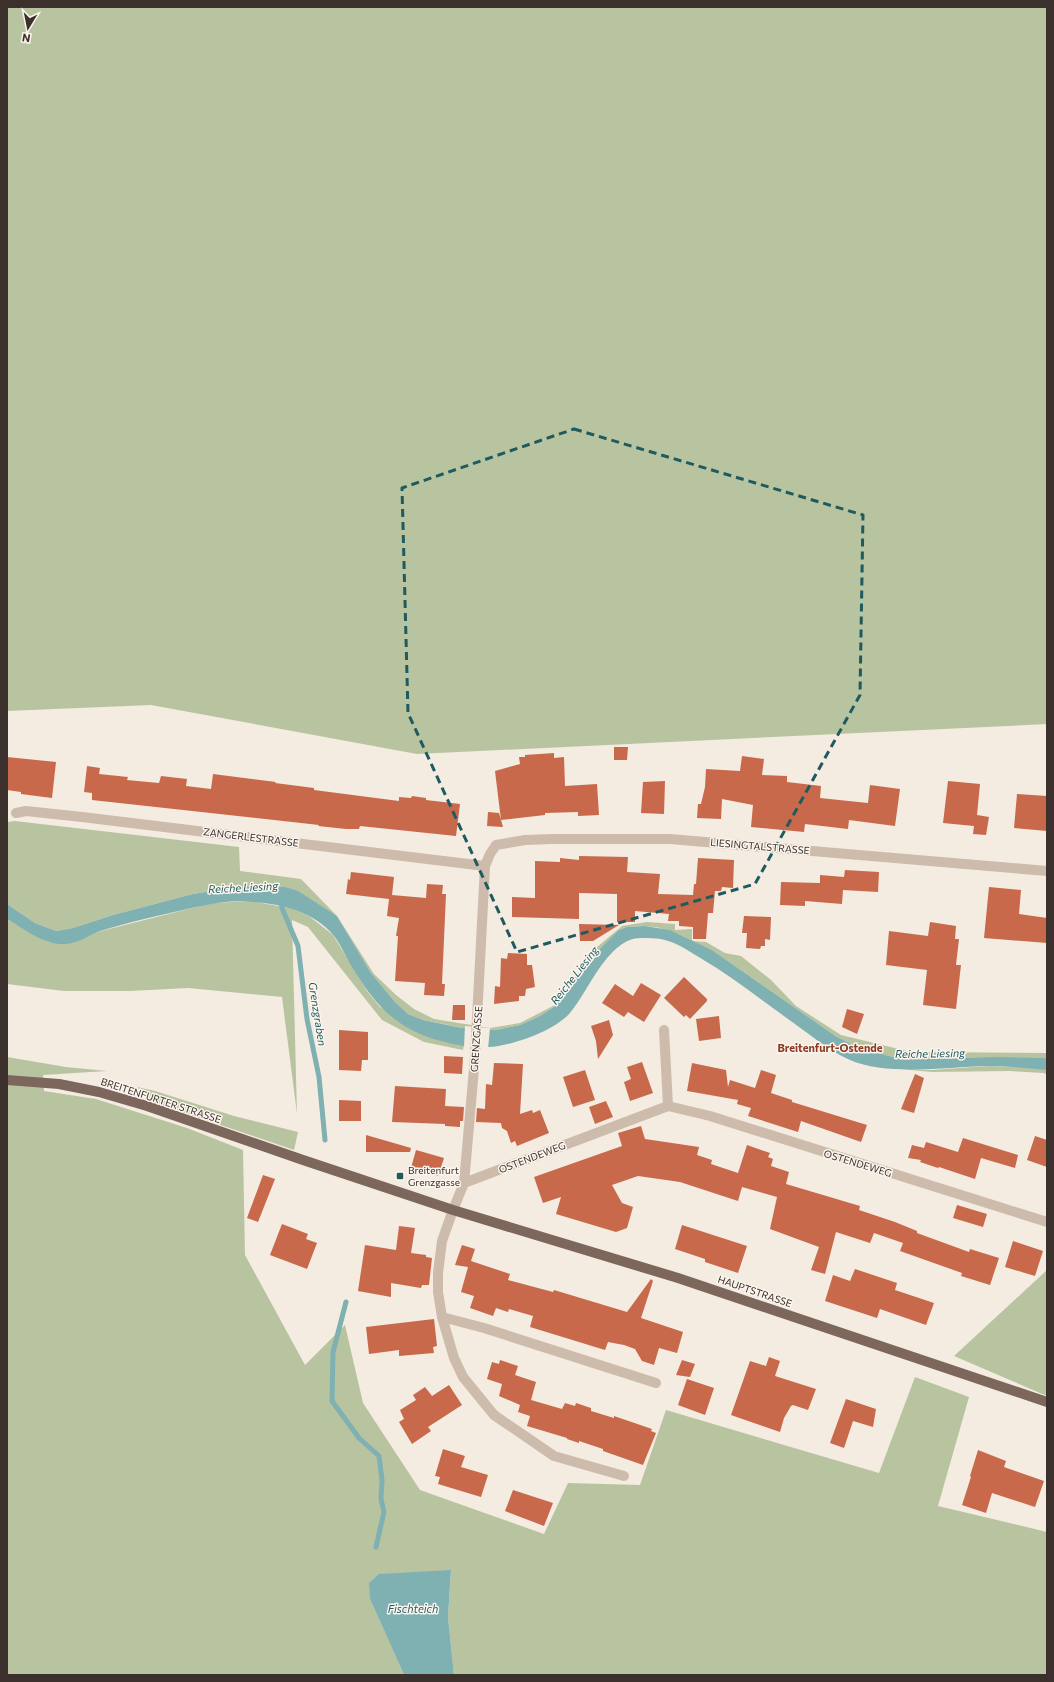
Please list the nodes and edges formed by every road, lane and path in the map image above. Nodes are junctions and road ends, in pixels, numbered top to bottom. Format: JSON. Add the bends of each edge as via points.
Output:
{"nodes":[{"id":1,"x":16,"y":813,"type":"dead end"},
{"id":2,"x":486,"y":866,"type":"junction"},
{"id":3,"x":1047,"y":870,"type":"edge"},
{"id":4,"x":664,"y":1030,"type":"dead end"},
{"id":5,"x":7,"y":1080,"type":"edge"},
{"id":6,"x":668,"y":1106,"type":"junction"},
{"id":7,"x":303,"y":1160,"type":"joint"},
{"id":8,"x":464,"y":1184,"type":"junction"},
{"id":9,"x":453,"y":1210,"type":"junction"},
{"id":10,"x":1047,"y":1222,"type":"edge"},
{"id":11,"x":442,"y":1318,"type":"junction"},
{"id":12,"x":656,"y":1383,"type":"dead end"},
{"id":13,"x":1047,"y":1402,"type":"edge"},
{"id":14,"x":624,"y":1476,"type":"dead end"}],
"edges":[{"from":1,"to":2,"type":"street","name":"ZANGERLESTRASSE","via":[[26,811],[82,817]]},
{"from":2,"to":3,"type":"street","name":"LIESINGTALSTRASSE","via":[[496,845],[552,838],[670,839]]},
{"from":2,"to":8,"type":"street","name":"GRENZGASSE","via":[[478,1020]]},
{"from":4,"to":6,"type":"street"},
{"from":5,"to":7,"type":"main road","name":"BREITENFURTER STRASSE","via":[[60,1084],[99,1092]]},
{"from":6,"to":8,"type":"street","name":"OSTENDEWEG"},
{"from":6,"to":10,"type":"street","name":"OSTENDEWEG","via":[[710,1116]]},
{"from":7,"to":9,"type":"main road","name":"HAUPTSTRASSE"},
{"from":8,"to":9,"type":"street","name":"GRENZGASSE"},
{"from":9,"to":11,"type":"street","via":[[442,1241],[438,1273]]},
{"from":9,"to":13,"type":"main road","name":"HAUPTSTRASSE","via":[[678,1278]]},
{"from":11,"to":12,"type":"street","via":[[484,1328]]},
{"from":11,"to":14,"type":"street","via":[[454,1358],[463,1377],[494,1415],[554,1456]]}]}
